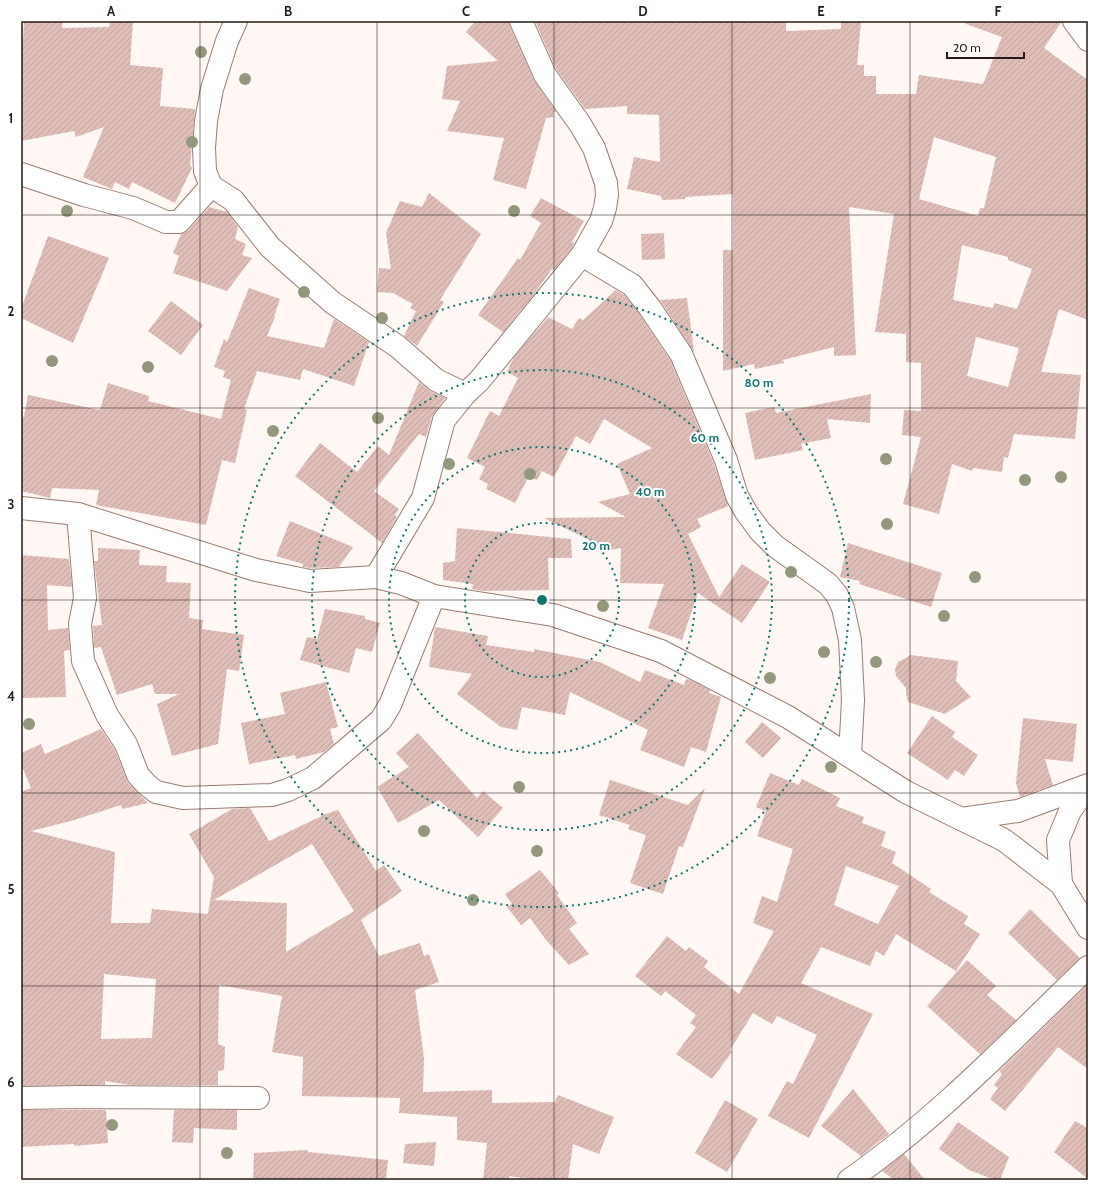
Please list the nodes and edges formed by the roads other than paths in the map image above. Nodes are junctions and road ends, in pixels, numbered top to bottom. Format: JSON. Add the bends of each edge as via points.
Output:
{"nodes":[{"id":1,"x":236,"y":21,"type":"edge"},
{"id":2,"x":521,"y":21,"type":"edge"},
{"id":3,"x":1074,"y":21,"type":"edge"},
{"id":4,"x":1088,"y":40,"type":"edge"},
{"id":5,"x":21,"y":174,"type":"edge"},
{"id":6,"x":211,"y":186,"type":"junction"},
{"id":7,"x":582,"y":255,"type":"junction"},
{"id":8,"x":465,"y":394,"type":"junction"},
{"id":9,"x":21,"y":508,"type":"edge"},
{"id":10,"x":78,"y":514,"type":"junction"},
{"id":11,"x":376,"y":577,"type":"junction"},
{"id":12,"x":434,"y":596,"type":"junction"},
{"id":13,"x":850,"y":756,"type":"junction"},
{"id":14,"x":1088,"y":785,"type":"edge"},
{"id":15,"x":961,"y":819,"type":"junction"},
{"id":16,"x":1061,"y":884,"type":"junction"},
{"id":17,"x":1088,"y":928,"type":"edge"},
{"id":18,"x":1088,"y":967,"type":"edge"},
{"id":19,"x":21,"y":1098,"type":"edge"},
{"id":20,"x":258,"y":1098,"type":"dead end"},
{"id":21,"x":849,"y":1180,"type":"edge"}],
"edges":[{"from":1,"to":6,"type":"street","via":[[212,88],[206,121],[205,171]]},
{"from":2,"to":7,"type":"street","via":[[545,74],[594,148],[606,183],[605,208],[601,221]]},
{"from":3,"to":4,"type":"street"},
{"from":5,"to":6,"type":"street","via":[[132,208],[166,222],[179,222]]},
{"from":6,"to":8,"type":"street","via":[[233,200],[270,247],[333,303],[397,346],[436,380]]},
{"from":7,"to":8,"type":"street","via":[[479,381]]},
{"from":7,"to":13,"type":"street","via":[[632,285],[681,354],[726,460],[737,496],[746,512],[775,546],[828,584],[837,595],[843,608],[850,640],[853,700]]},
{"from":8,"to":11,"type":"street","via":[[444,420],[423,498]]},
{"from":9,"to":10,"type":"street"},
{"from":10,"to":11,"type":"street","via":[[256,570],[310,581]]},
{"from":10,"to":12,"type":"street","via":[[85,598],[80,624],[83,661],[107,715],[126,744],[138,775],[156,792],[182,798],[272,795],[313,778],[381,720],[390,705]]},
{"from":11,"to":12,"type":"street","via":[[401,583]]},
{"from":12,"to":13,"type":"street","via":[[553,615],[661,650],[788,717]]},
{"from":13,"to":15,"type":"street","via":[[906,792]]},
{"from":14,"to":15,"type":"street","via":[[1018,811]]},
{"from":14,"to":16,"type":"street","via":[[1070,811],[1058,840]]},
{"from":15,"to":16,"type":"street","via":[[1004,840]]},
{"from":16,"to":17,"type":"street"},
{"from":18,"to":21,"type":"street","via":[[967,1083],[903,1139]]},
{"from":19,"to":20,"type":"street"}]}
